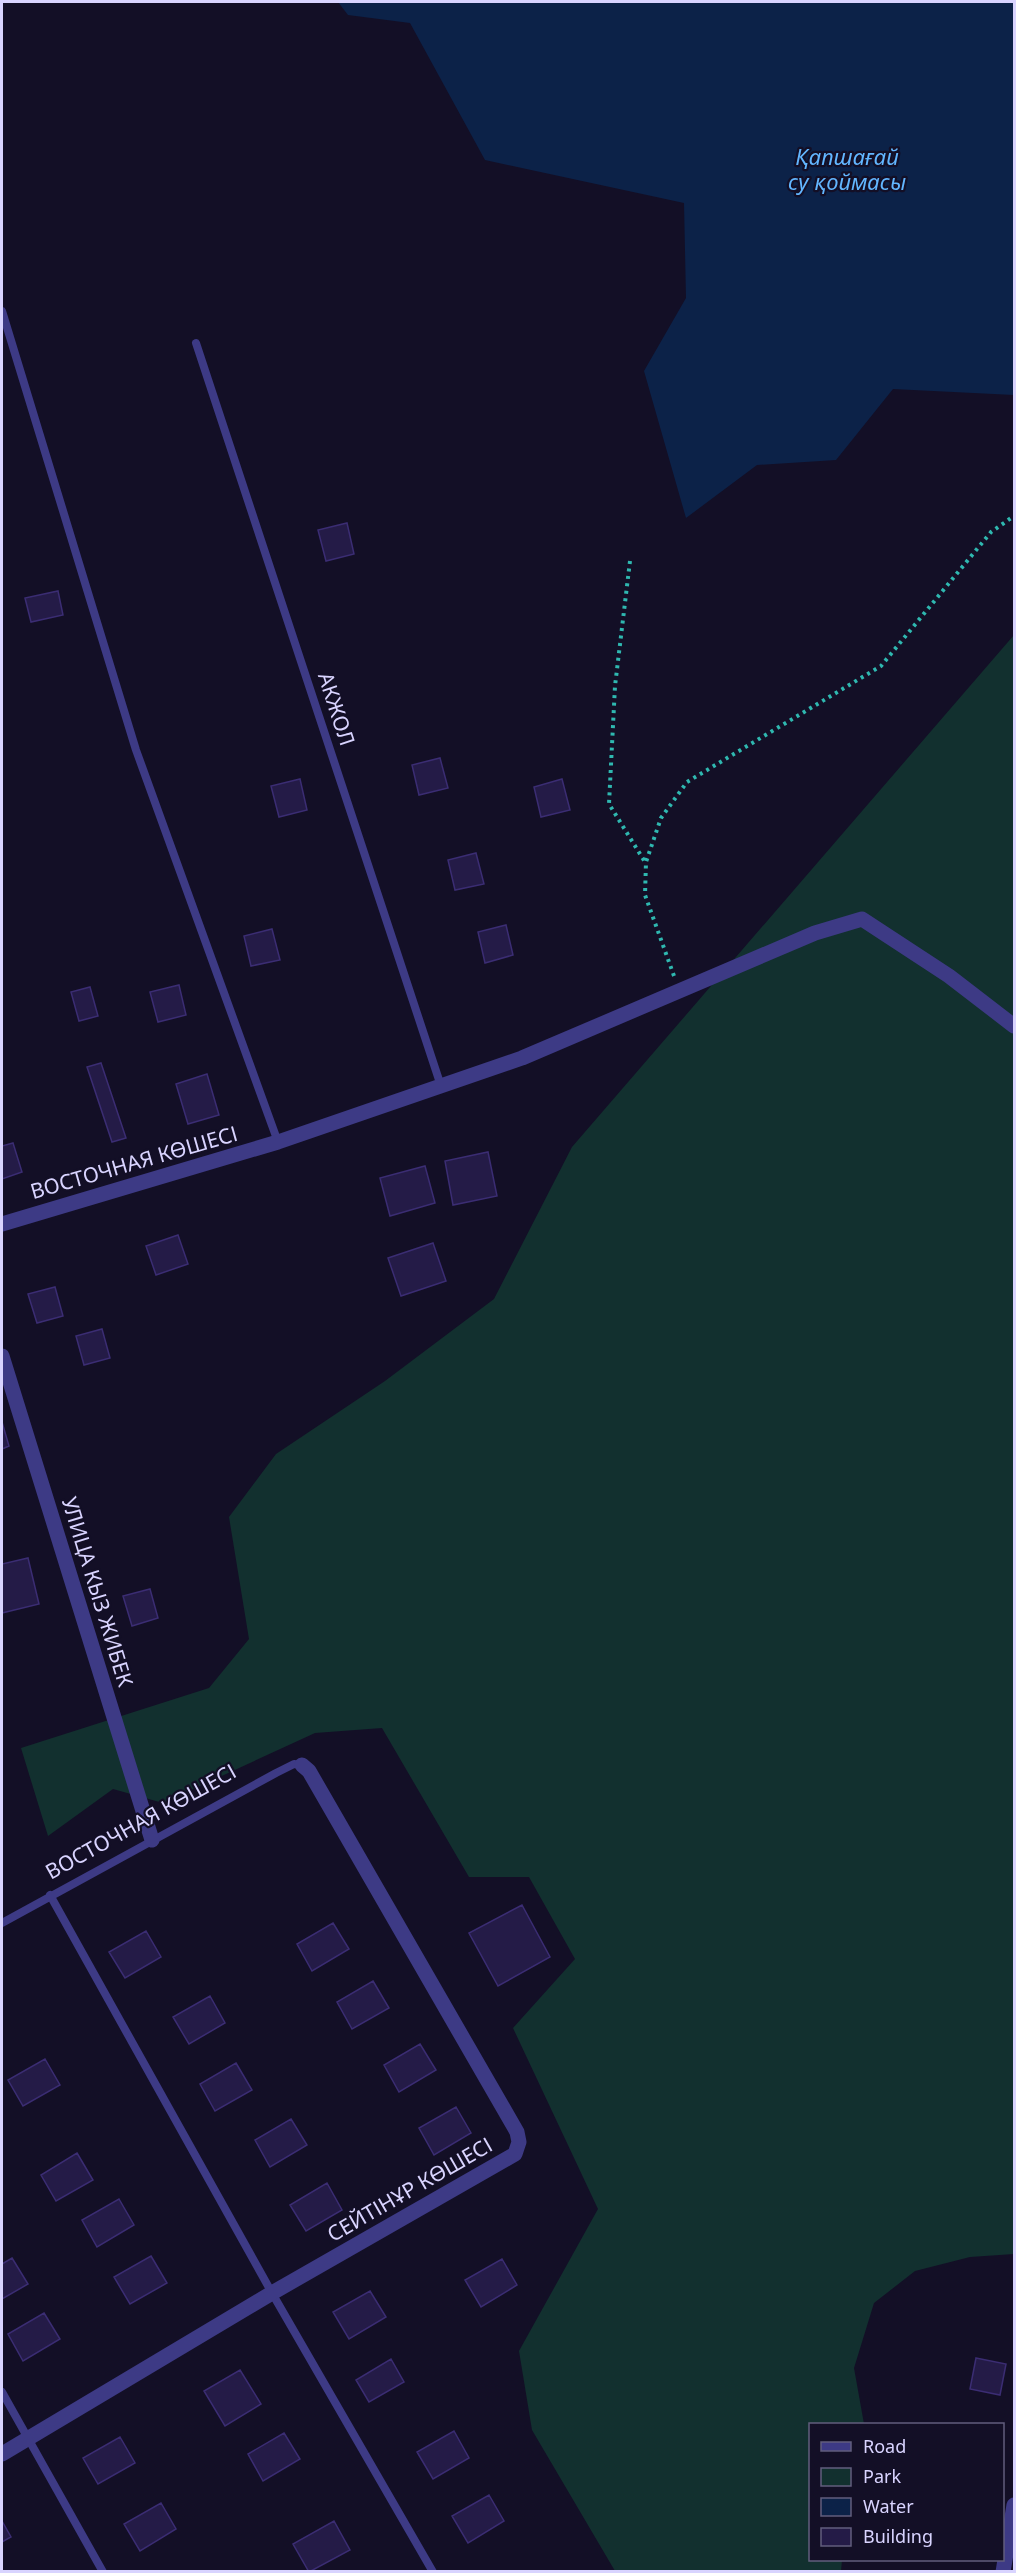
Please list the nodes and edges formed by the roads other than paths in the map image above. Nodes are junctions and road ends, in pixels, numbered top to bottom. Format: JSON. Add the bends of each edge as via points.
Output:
{"nodes":[{"id":1,"x":2,"y":311,"type":"edge"},
{"id":2,"x":196,"y":343,"type":"dead end"},
{"id":3,"x":1014,"y":1026,"type":"edge"},
{"id":4,"x":441,"y":1086,"type":"junction"},
{"id":5,"x":278,"y":1142,"type":"junction"},
{"id":6,"x":2,"y":1224,"type":"edge"},
{"id":7,"x":2,"y":1356,"type":"edge"},
{"id":8,"x":302,"y":1765,"type":"joint"},
{"id":9,"x":152,"y":1840,"type":"junction"},
{"id":10,"x":50,"y":1895,"type":"junction"},
{"id":11,"x":2,"y":1923,"type":"edge"},
{"id":12,"x":272,"y":2293,"type":"junction"},
{"id":13,"x":2,"y":2392,"type":"edge"},
{"id":14,"x":28,"y":2439,"type":"junction"},
{"id":15,"x":2,"y":2454,"type":"edge"},
{"id":16,"x":1014,"y":2505,"type":"edge"},
{"id":17,"x":103,"y":2571,"type":"edge"},
{"id":18,"x":433,"y":2571,"type":"edge"},
{"id":19,"x":1003,"y":2571,"type":"edge"}],
"edges":[{"from":1,"to":5,"type":"lane","via":[[136,750]]},
{"from":2,"to":4,"type":"lane","name":"АКЖОЛ"},
{"from":3,"to":4,"type":"street","name":"ВОСТОЧНАЯ КӨШЕСІ","via":[[862,919],[815,933],[522,1058]]},
{"from":4,"to":5,"type":"street","name":"ВОСТОЧНАЯ КӨШЕСІ"},
{"from":5,"to":6,"type":"street","name":"ВОСТОЧНАЯ КӨШЕСІ"},
{"from":7,"to":9,"type":"street","name":"УЛИЦА КЫЗ ЖИБЕК"},
{"from":8,"to":9,"type":"lane","name":"ВОСТОЧНАЯ КӨШЕСІ","via":[[294,1764]]},
{"from":8,"to":12,"type":"street","name":"СЕЙТІНҰР КӨШЕСІ","via":[[315,1781],[517,2132],[519,2142],[515,2154],[502,2163]]},
{"from":9,"to":10,"type":"lane","name":"ВОСТОЧНАЯ КӨШЕСІ"},
{"from":10,"to":11,"type":"lane","name":"ВОСТОЧНАЯ КӨШЕСІ"},
{"from":10,"to":12,"type":"lane"},
{"from":12,"to":14,"type":"street","name":"СЕЙТІНҰР КӨШЕСІ"},
{"from":12,"to":18,"type":"lane"},
{"from":13,"to":14,"type":"lane"},
{"from":14,"to":15,"type":"street","name":"СЕЙТІНҰР КӨШЕСІ"},
{"from":14,"to":17,"type":"lane"},
{"from":16,"to":19,"type":"street"}]}
